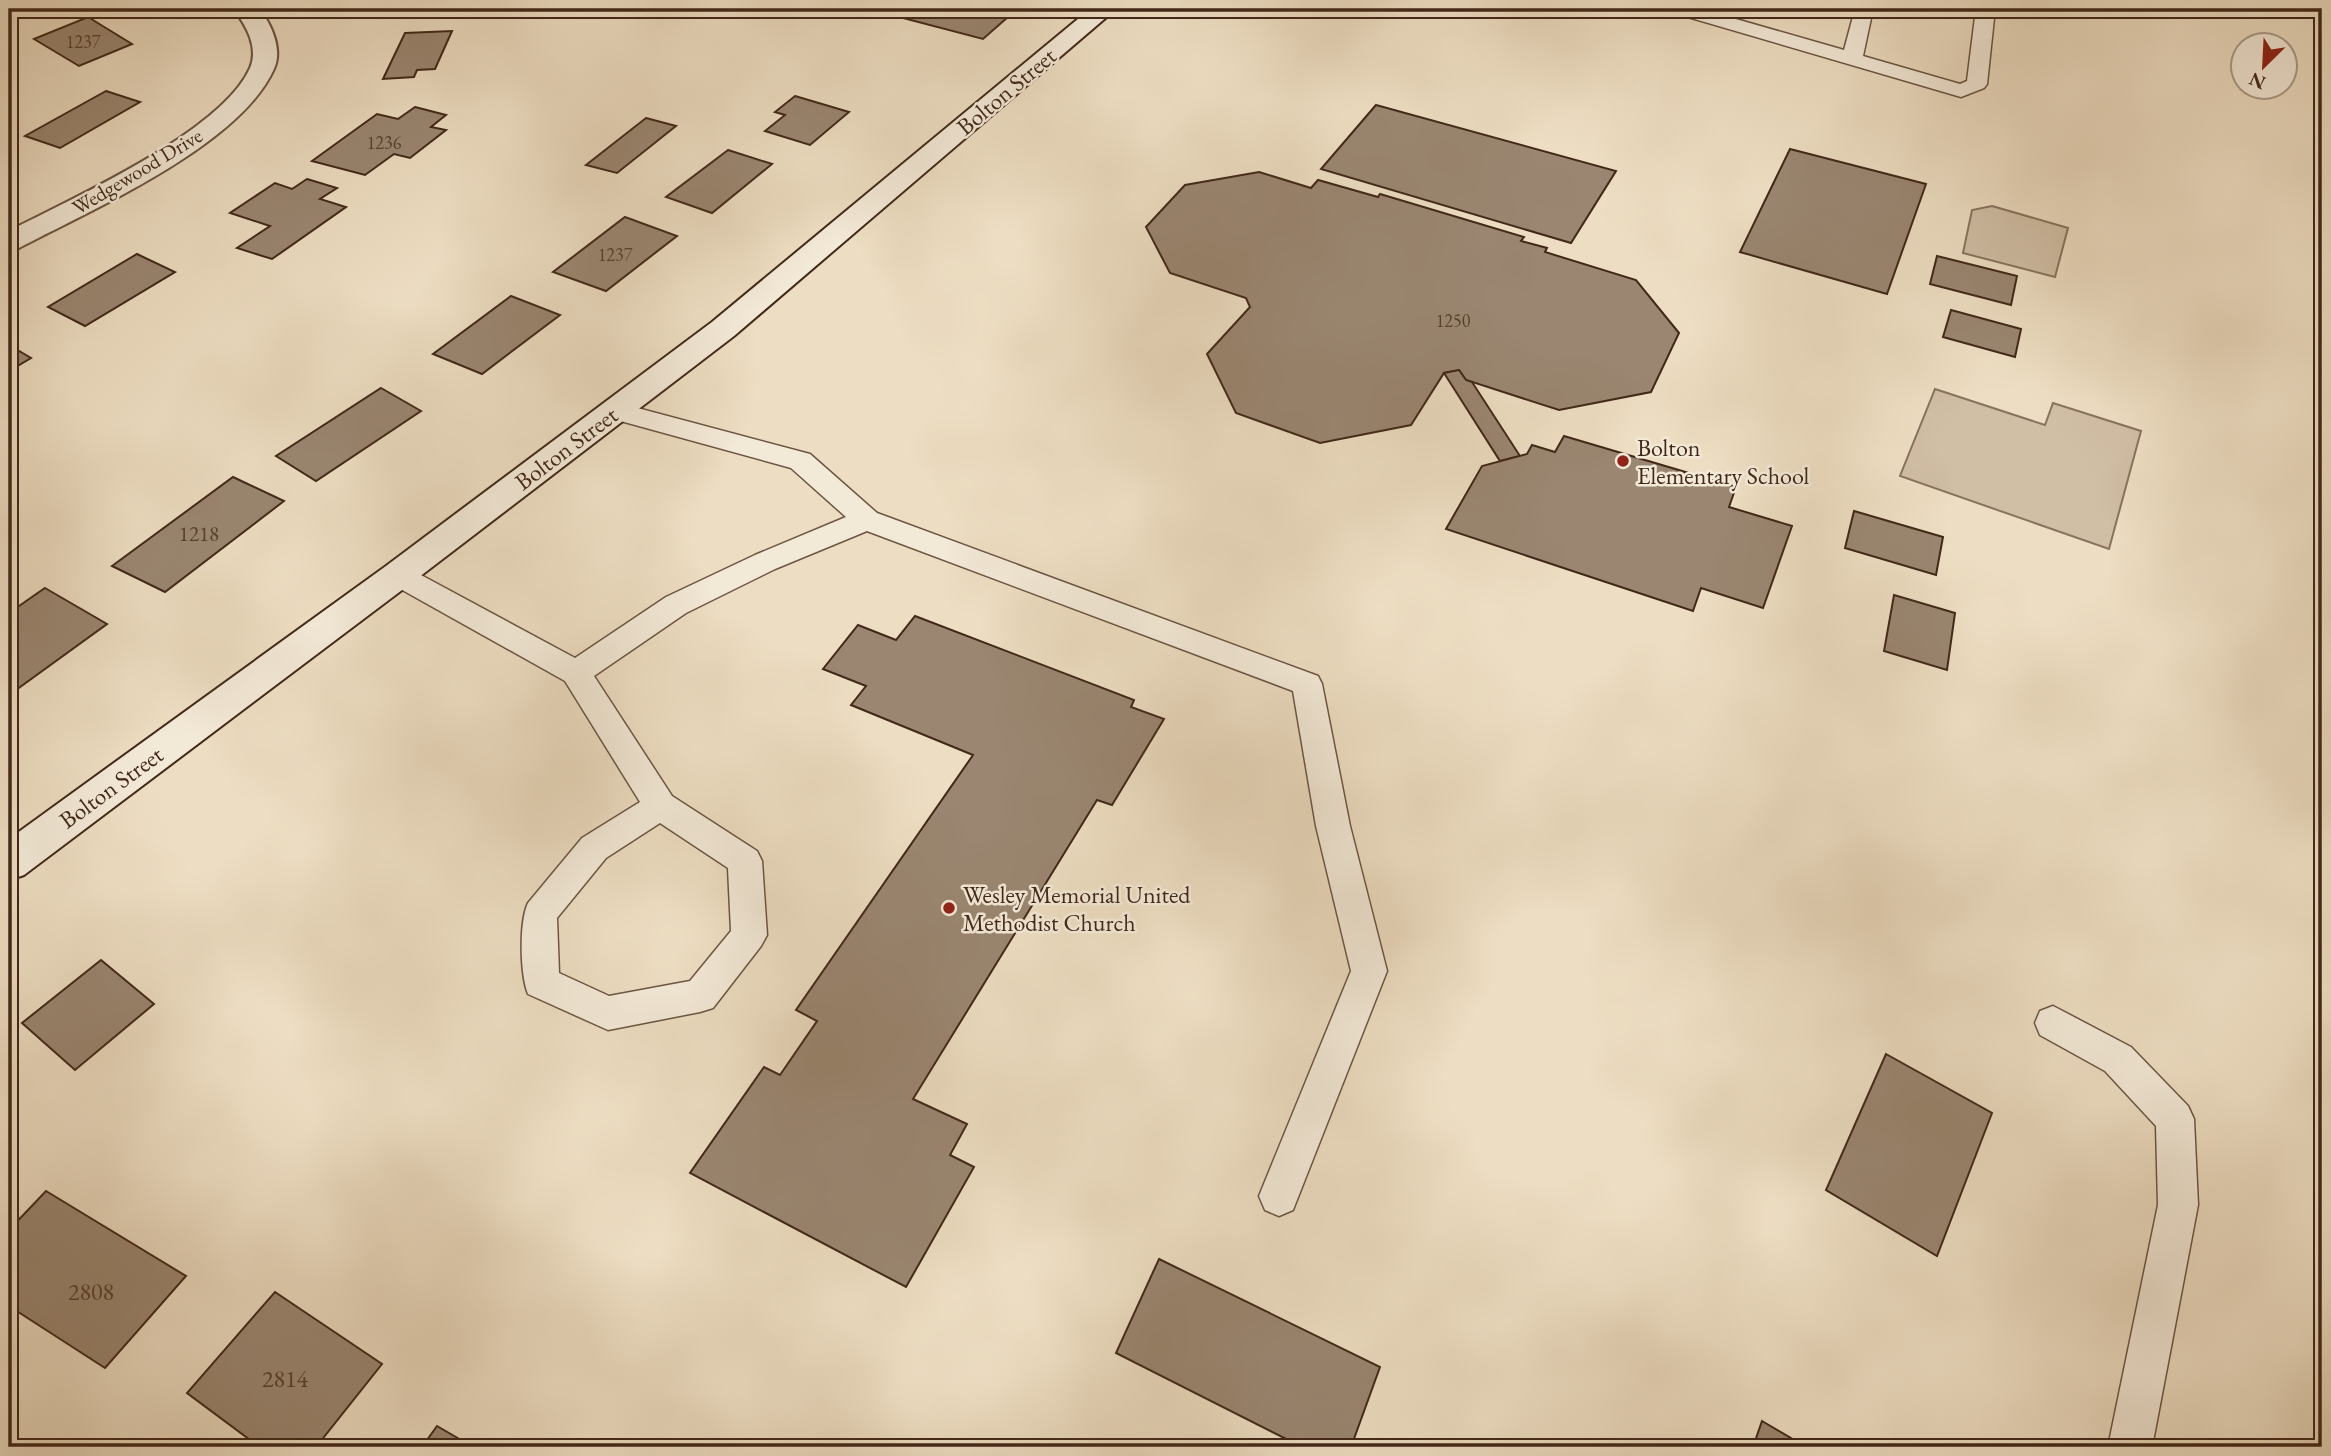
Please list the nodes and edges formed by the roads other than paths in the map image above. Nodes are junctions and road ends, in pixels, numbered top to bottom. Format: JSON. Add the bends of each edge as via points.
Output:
{"nodes":[{"id":1,"x":246,"y":9,"type":"edge"},
{"id":2,"x":1104,"y":9,"type":"edge"},
{"id":3,"x":1681,"y":9,"type":"edge"},
{"id":4,"x":1864,"y":9,"type":"edge"},
{"id":5,"x":1986,"y":9,"type":"edge"},
{"id":6,"x":1852,"y":59,"type":"junction"},
{"id":7,"x":9,"y":242,"type":"edge"},
{"id":8,"x":615,"y":411,"type":"junction"},
{"id":9,"x":867,"y":520,"type":"junction"},
{"id":10,"x":398,"y":575,"type":"junction"},
{"id":11,"x":576,"y":673,"type":"junction"},
{"id":12,"x":660,"y":806,"type":"junction"},
{"id":13,"x":9,"y":862,"type":"edge"},
{"id":14,"x":2053,"y":1023,"type":"dead end"},
{"id":15,"x":1279,"y":1196,"type":"dead end"},
{"id":16,"x":2130,"y":1447,"type":"edge"}],
"edges":[{"from":1,"to":7,"type":"street","name":"Wedgewood Drive","via":[[264,39],[263,67],[241,98],[200,136]]},
{"from":2,"to":8,"type":"street","name":"Bolton Street","via":[[774,288]]},
{"from":3,"to":6,"type":"lane"},
{"from":4,"to":6,"type":"lane"},
{"from":5,"to":6,"type":"lane","via":[[1977,84],[1961,91]]},
{"from":8,"to":9,"type":"lane","via":[[800,461]]},
{"from":8,"to":10,"type":"street","name":"Bolton Street"},
{"from":9,"to":11,"type":"lane","via":[[676,605]]},
{"from":9,"to":15,"type":"lane","via":[[1307,684],[1333,826],[1369,971]]},
{"from":10,"to":11,"type":"lane"},
{"from":10,"to":13,"type":"street","name":"Bolton Street"},
{"from":11,"to":12,"type":"lane"},
{"from":12,"to":12,"type":"lane","via":[[745,861],[749,935],[700,996],[608,1013],[541,982],[540,914],[594,848]]},
{"from":14,"to":16,"type":"lane","via":[[2118,1059],[2175,1119],[2178,1205]]}]}
